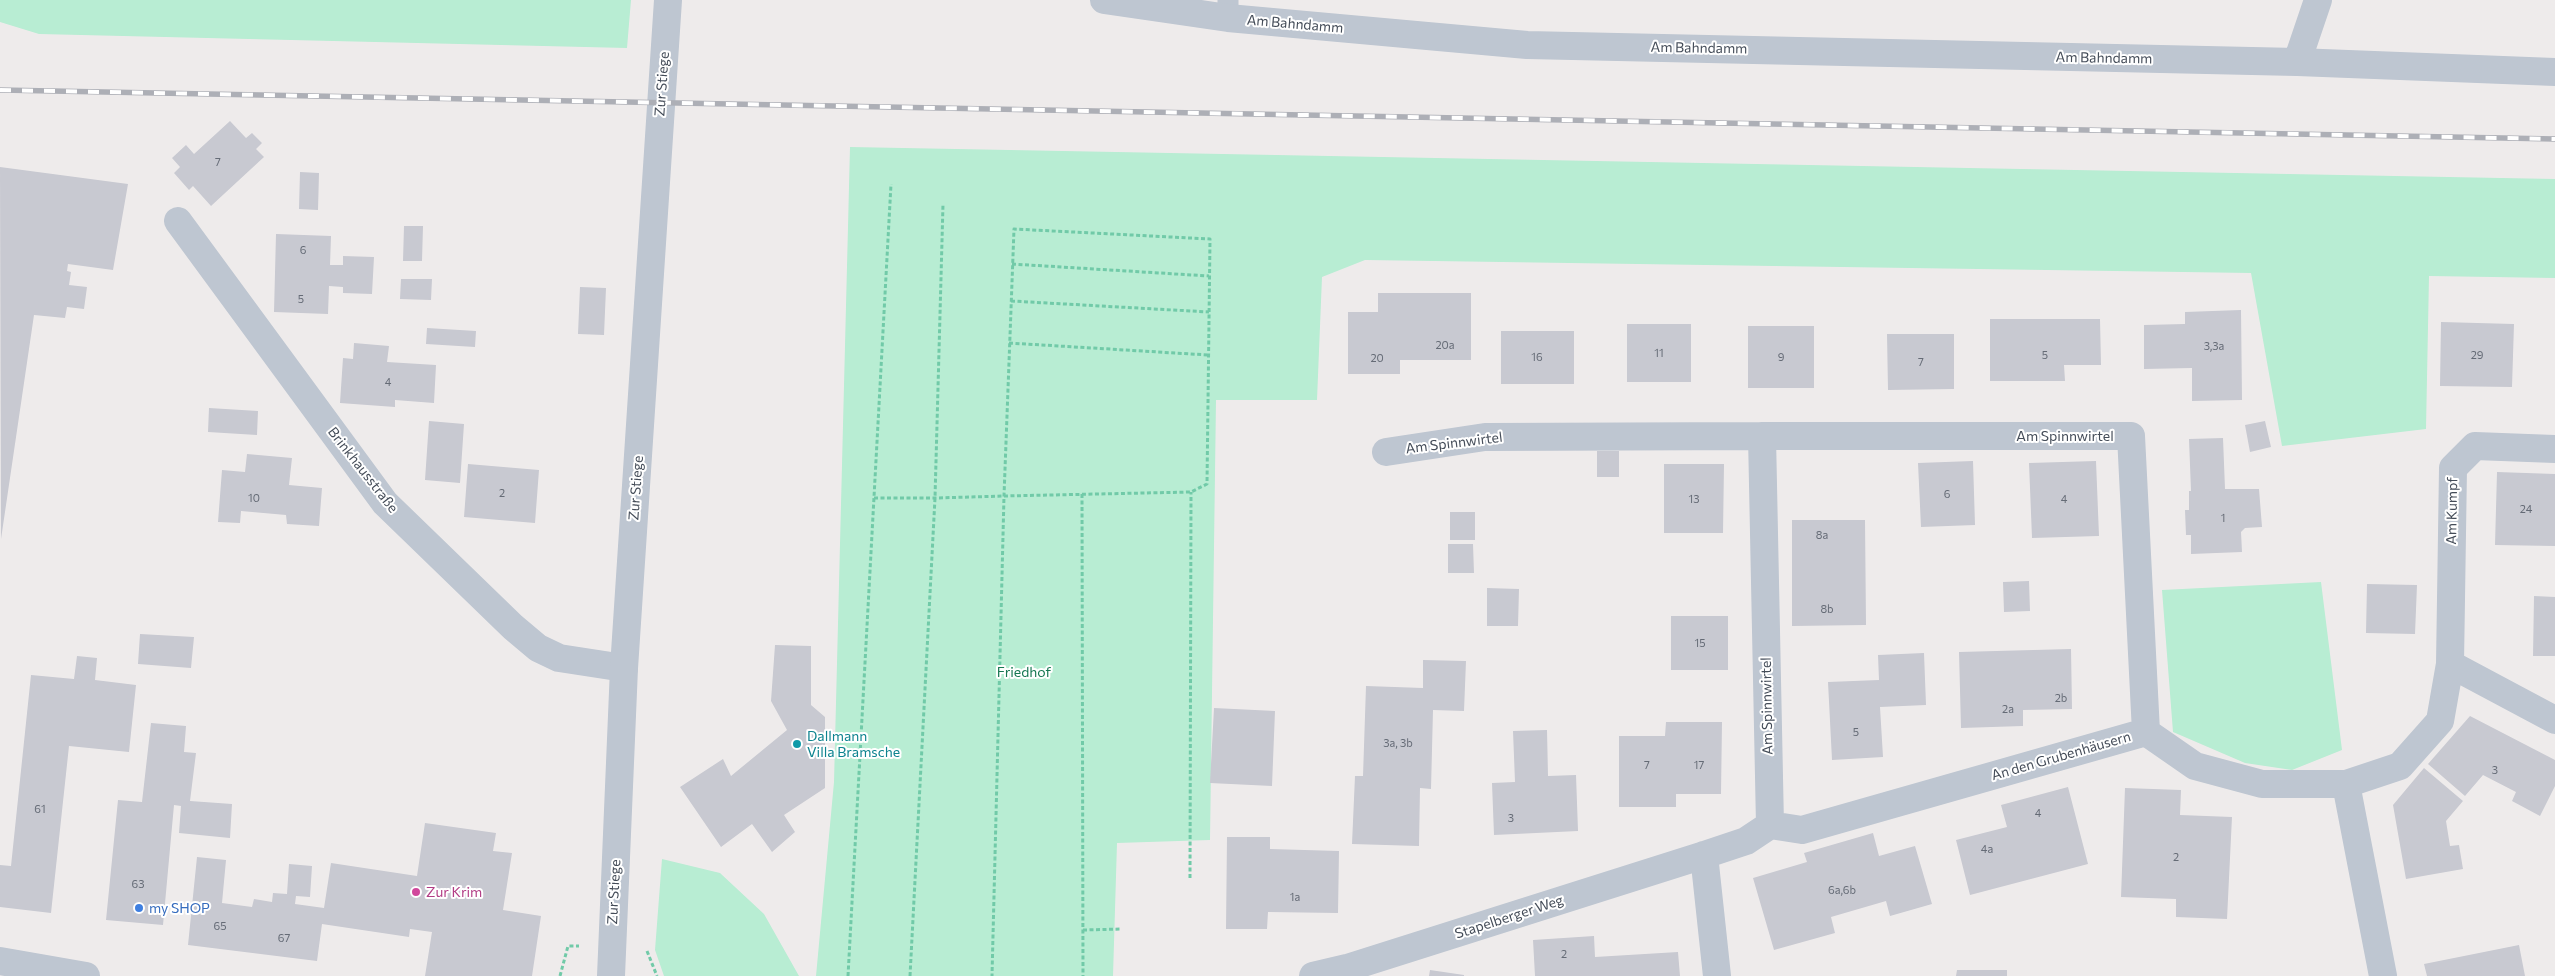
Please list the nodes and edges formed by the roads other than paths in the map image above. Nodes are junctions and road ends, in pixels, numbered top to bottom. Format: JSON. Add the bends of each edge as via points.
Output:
{"nodes":[{"id":1,"x":668,"y":0,"type":"edge"},
{"id":2,"x":1104,"y":0,"type":"edge"},
{"id":3,"x":2318,"y":0,"type":"edge"},
{"id":4,"x":1228,"y":9,"type":"edge"},
{"id":5,"x":2297,"y":62,"type":"junction"},
{"id":6,"x":2555,"y":72,"type":"edge"},
{"id":7,"x":178,"y":221,"type":"dead end"},
{"id":8,"x":1762,"y":436,"type":"junction"},
{"id":9,"x":2555,"y":449,"type":"edge"},
{"id":10,"x":1386,"y":452,"type":"dead end"},
{"id":11,"x":2450,"y":664,"type":"junction"},
{"id":12,"x":624,"y":668,"type":"junction"},
{"id":13,"x":2555,"y":720,"type":"edge"},
{"id":14,"x":2146,"y":732,"type":"junction"},
{"id":15,"x":2346,"y":784,"type":"junction"},
{"id":16,"x":1770,"y":825,"type":"junction"},
{"id":17,"x":1704,"y":855,"type":"junction"},
{"id":18,"x":0,"y":961,"type":"edge"},
{"id":19,"x":86,"y":976,"type":"edge"},
{"id":20,"x":611,"y":976,"type":"edge"},
{"id":21,"x":1314,"y":976,"type":"edge"},
{"id":22,"x":1717,"y":976,"type":"edge"},
{"id":23,"x":2383,"y":976,"type":"edge"}],
"edges":[{"from":1,"to":12,"type":"street","name":"Zur Stiege"},
{"from":2,"to":4,"type":"street","name":"Am Bahndamm"},
{"from":3,"to":5,"type":"street"},
{"from":4,"to":5,"type":"street","name":"Am Bahndamm","via":[[1527,44]]},
{"from":5,"to":6,"type":"street","name":"Am Bahndamm"},
{"from":7,"to":12,"type":"street","name":"Brinkhausstraße","via":[[384,503],[538,648],[559,658]]},
{"from":8,"to":10,"type":"street","name":"Am Spinnwirtel","via":[[1485,436]]},
{"from":8,"to":14,"type":"street","name":"Am Spinnwirtel","via":[[2131,436]]},
{"from":8,"to":16,"type":"street","name":"Am Spinnwirtel"},
{"from":9,"to":11,"type":"street","name":"Am Kumpf","via":[[2475,446],[2453,468]]},
{"from":11,"to":13,"type":"street"},
{"from":11,"to":15,"type":"street","name":"Am Kumpf","via":[[2440,721],[2400,766]]},
{"from":12,"to":20,"type":"street","name":"Zur Stiege"},
{"from":14,"to":15,"type":"street","name":"An den Grubenhäusern","via":[[2195,766],[2262,784]]},
{"from":14,"to":16,"type":"street","name":"An den Grubenhäusern","via":[[1802,830]]},
{"from":15,"to":23,"type":"street"},
{"from":16,"to":17,"type":"street","via":[[1746,841]]},
{"from":17,"to":21,"type":"street","name":"Stapelberger Weg"},
{"from":17,"to":22,"type":"street"},
{"from":18,"to":19,"type":"street"}]}
